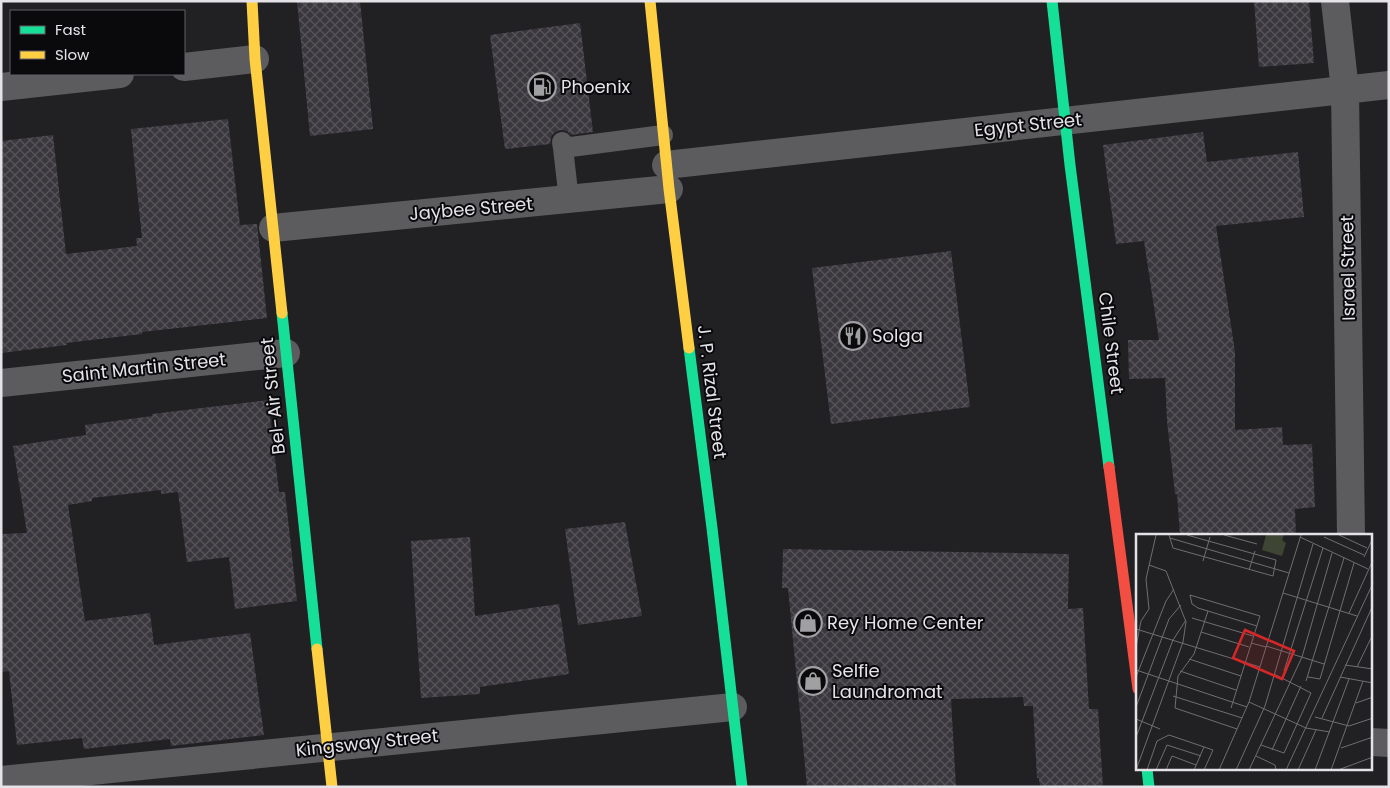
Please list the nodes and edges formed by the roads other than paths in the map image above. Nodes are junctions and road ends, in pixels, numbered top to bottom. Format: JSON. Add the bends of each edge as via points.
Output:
{"nodes":[{"id":1,"x":252,"y":1,"type":"edge"},
{"id":2,"x":650,"y":1,"type":"edge"},
{"id":3,"x":1052,"y":1,"type":"edge"},
{"id":4,"x":1335,"y":1,"type":"edge"},
{"id":5,"x":255,"y":59,"type":"junction"},
{"id":6,"x":185,"y":67,"type":"edge"},
{"id":7,"x":110,"y":75,"type":"edge"},
{"id":8,"x":1389,"y":85,"type":"edge"},
{"id":9,"x":1,"y":86,"type":"edge"},
{"id":10,"x":1345,"y":90,"type":"junction"},
{"id":11,"x":1065,"y":120,"type":"junction"},
{"id":12,"x":663,"y":135,"type":"junction"},
{"id":13,"x":668,"y":177,"type":"junction"},
{"id":14,"x":569,"y":200,"type":"junction"},
{"id":15,"x":273,"y":228,"type":"junction"},
{"id":16,"x":286,"y":353,"type":"junction"},
{"id":17,"x":1,"y":383,"type":"edge"},
{"id":18,"x":1351,"y":534,"type":"edge"},
{"id":19,"x":1136,"y":673,"type":"edge"},
{"id":20,"x":733,"y":707,"type":"junction"},
{"id":21,"x":1372,"y":742,"type":"edge"},
{"id":22,"x":1389,"y":743,"type":"edge"},
{"id":23,"x":328,"y":747,"type":"junction"},
{"id":24,"x":1147,"y":770,"type":"edge"},
{"id":25,"x":1,"y":780,"type":"edge"},
{"id":26,"x":332,"y":787,"type":"edge"},
{"id":27,"x":742,"y":787,"type":"edge"},
{"id":28,"x":1149,"y":787,"type":"edge"}],
"edges":[{"from":1,"to":5,"type":"street","name":"Bel-Air Street"},
{"from":2,"to":12,"type":"street","name":"J. P. Rizal Street"},
{"from":3,"to":11,"type":"street","name":"Chile Street"},
{"from":4,"to":10,"type":"street","name":"Israel Street"},
{"from":5,"to":6,"type":"street"},
{"from":5,"to":15,"type":"street","name":"Bel-Air Street"},
{"from":7,"to":9,"type":"street"},
{"from":8,"to":10,"type":"street","name":"Egypt Street"},
{"from":10,"to":11,"type":"street","name":"Egypt Street"},
{"from":10,"to":18,"type":"street","name":"Israel Street"},
{"from":11,"to":13,"type":"street","name":"Egypt Street"},
{"from":11,"to":19,"type":"street","name":"Chile Street"},
{"from":12,"to":13,"type":"street","name":"J. P. Rizal Street"},
{"from":12,"to":14,"type":"lane","via":[[562,145]]},
{"from":13,"to":14,"type":"street","name":"Jaybee Street"},
{"from":13,"to":20,"type":"street","name":"J. P. Rizal Street"},
{"from":14,"to":15,"type":"street","name":"Jaybee Street"},
{"from":15,"to":16,"type":"street","name":"Bel-Air Street"},
{"from":16,"to":17,"type":"street","name":"Saint Martin Street"},
{"from":16,"to":23,"type":"street","name":"Bel-Air Street"},
{"from":20,"to":23,"type":"street","name":"Kingsway Street"},
{"from":20,"to":27,"type":"street","name":"J. P. Rizal Street"},
{"from":21,"to":22,"type":"street"},
{"from":23,"to":25,"type":"street","name":"Kingsway Street"},
{"from":23,"to":26,"type":"street","name":"Bel-Air Street"},
{"from":24,"to":28,"type":"street"}]}
